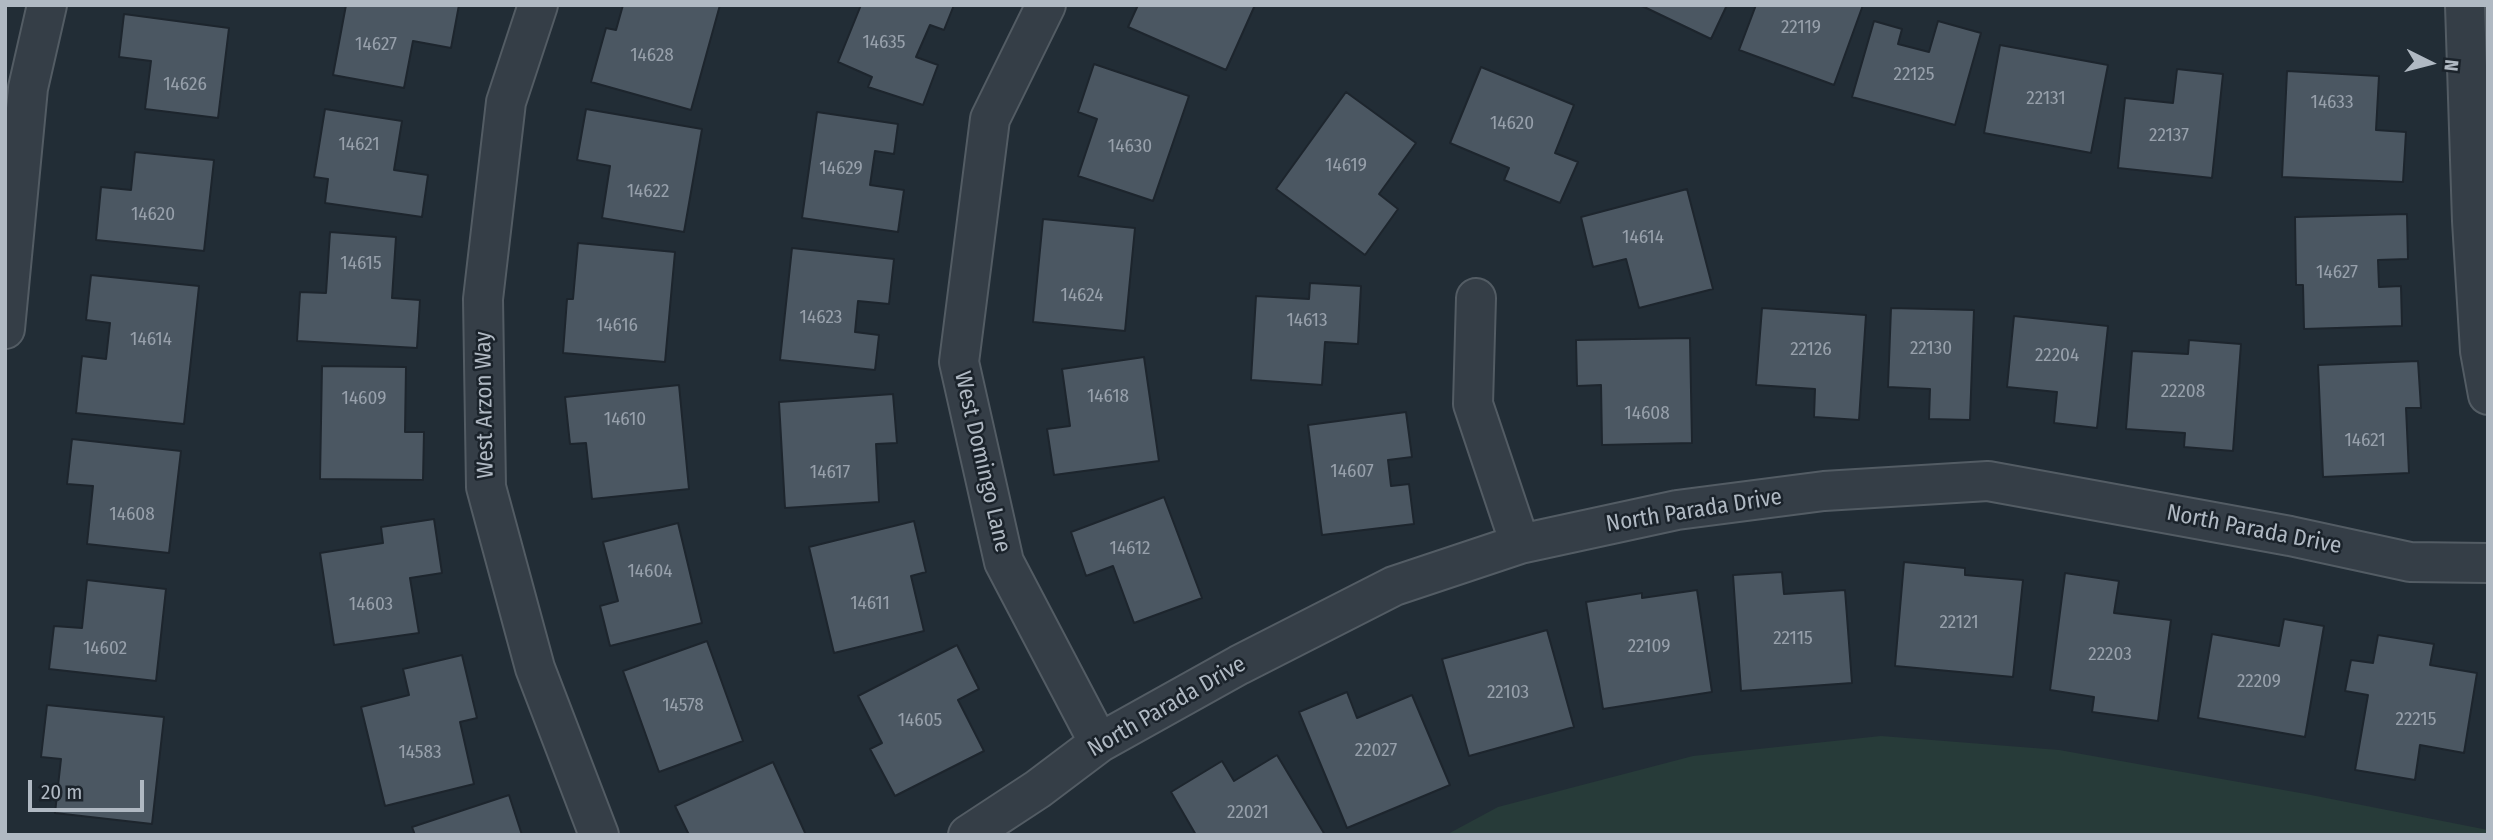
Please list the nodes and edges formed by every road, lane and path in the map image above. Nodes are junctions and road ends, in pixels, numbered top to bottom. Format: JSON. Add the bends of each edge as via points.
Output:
{"nodes":[{"id":1,"x":47,"y":5,"type":"edge"},
{"id":2,"x":537,"y":5,"type":"edge"},
{"id":3,"x":1046,"y":5,"type":"edge"},
{"id":4,"x":2465,"y":5,"type":"edge"},
{"id":5,"x":1476,"y":298,"type":"dead end"},
{"id":6,"x":5,"y":329,"type":"edge"},
{"id":7,"x":2488,"y":395,"type":"edge"},
{"id":8,"x":1520,"y":544,"type":"junction"},
{"id":9,"x":2488,"y":563,"type":"edge"},
{"id":10,"x":1099,"y":743,"type":"junction"},
{"id":11,"x":599,"y":835,"type":"edge"},
{"id":12,"x":968,"y":835,"type":"edge"}],
"edges":[{"from":1,"to":6,"type":"street","via":[[28,88]]},
{"from":2,"to":11,"type":"street","name":"West Arzon Way","via":[[506,102],[483,299],[486,487],[535,668]]},
{"from":3,"to":10,"type":"street","name":"West Domingo Lane","via":[[990,119],[959,362],[1003,562]]},
{"from":4,"to":7,"type":"street","via":[[2472,221],[2480,351]]},
{"from":5,"to":8,"type":"street","via":[[1473,404]]},
{"from":8,"to":9,"type":"street","name":"North Parada Drive","via":[[1677,510],[1824,491],[1989,481],[2410,562]]},
{"from":8,"to":10,"type":"street","name":"North Parada Drive","via":[[1394,586]]},
{"from":10,"to":12,"type":"street","name":"North Parada Drive"}]}
